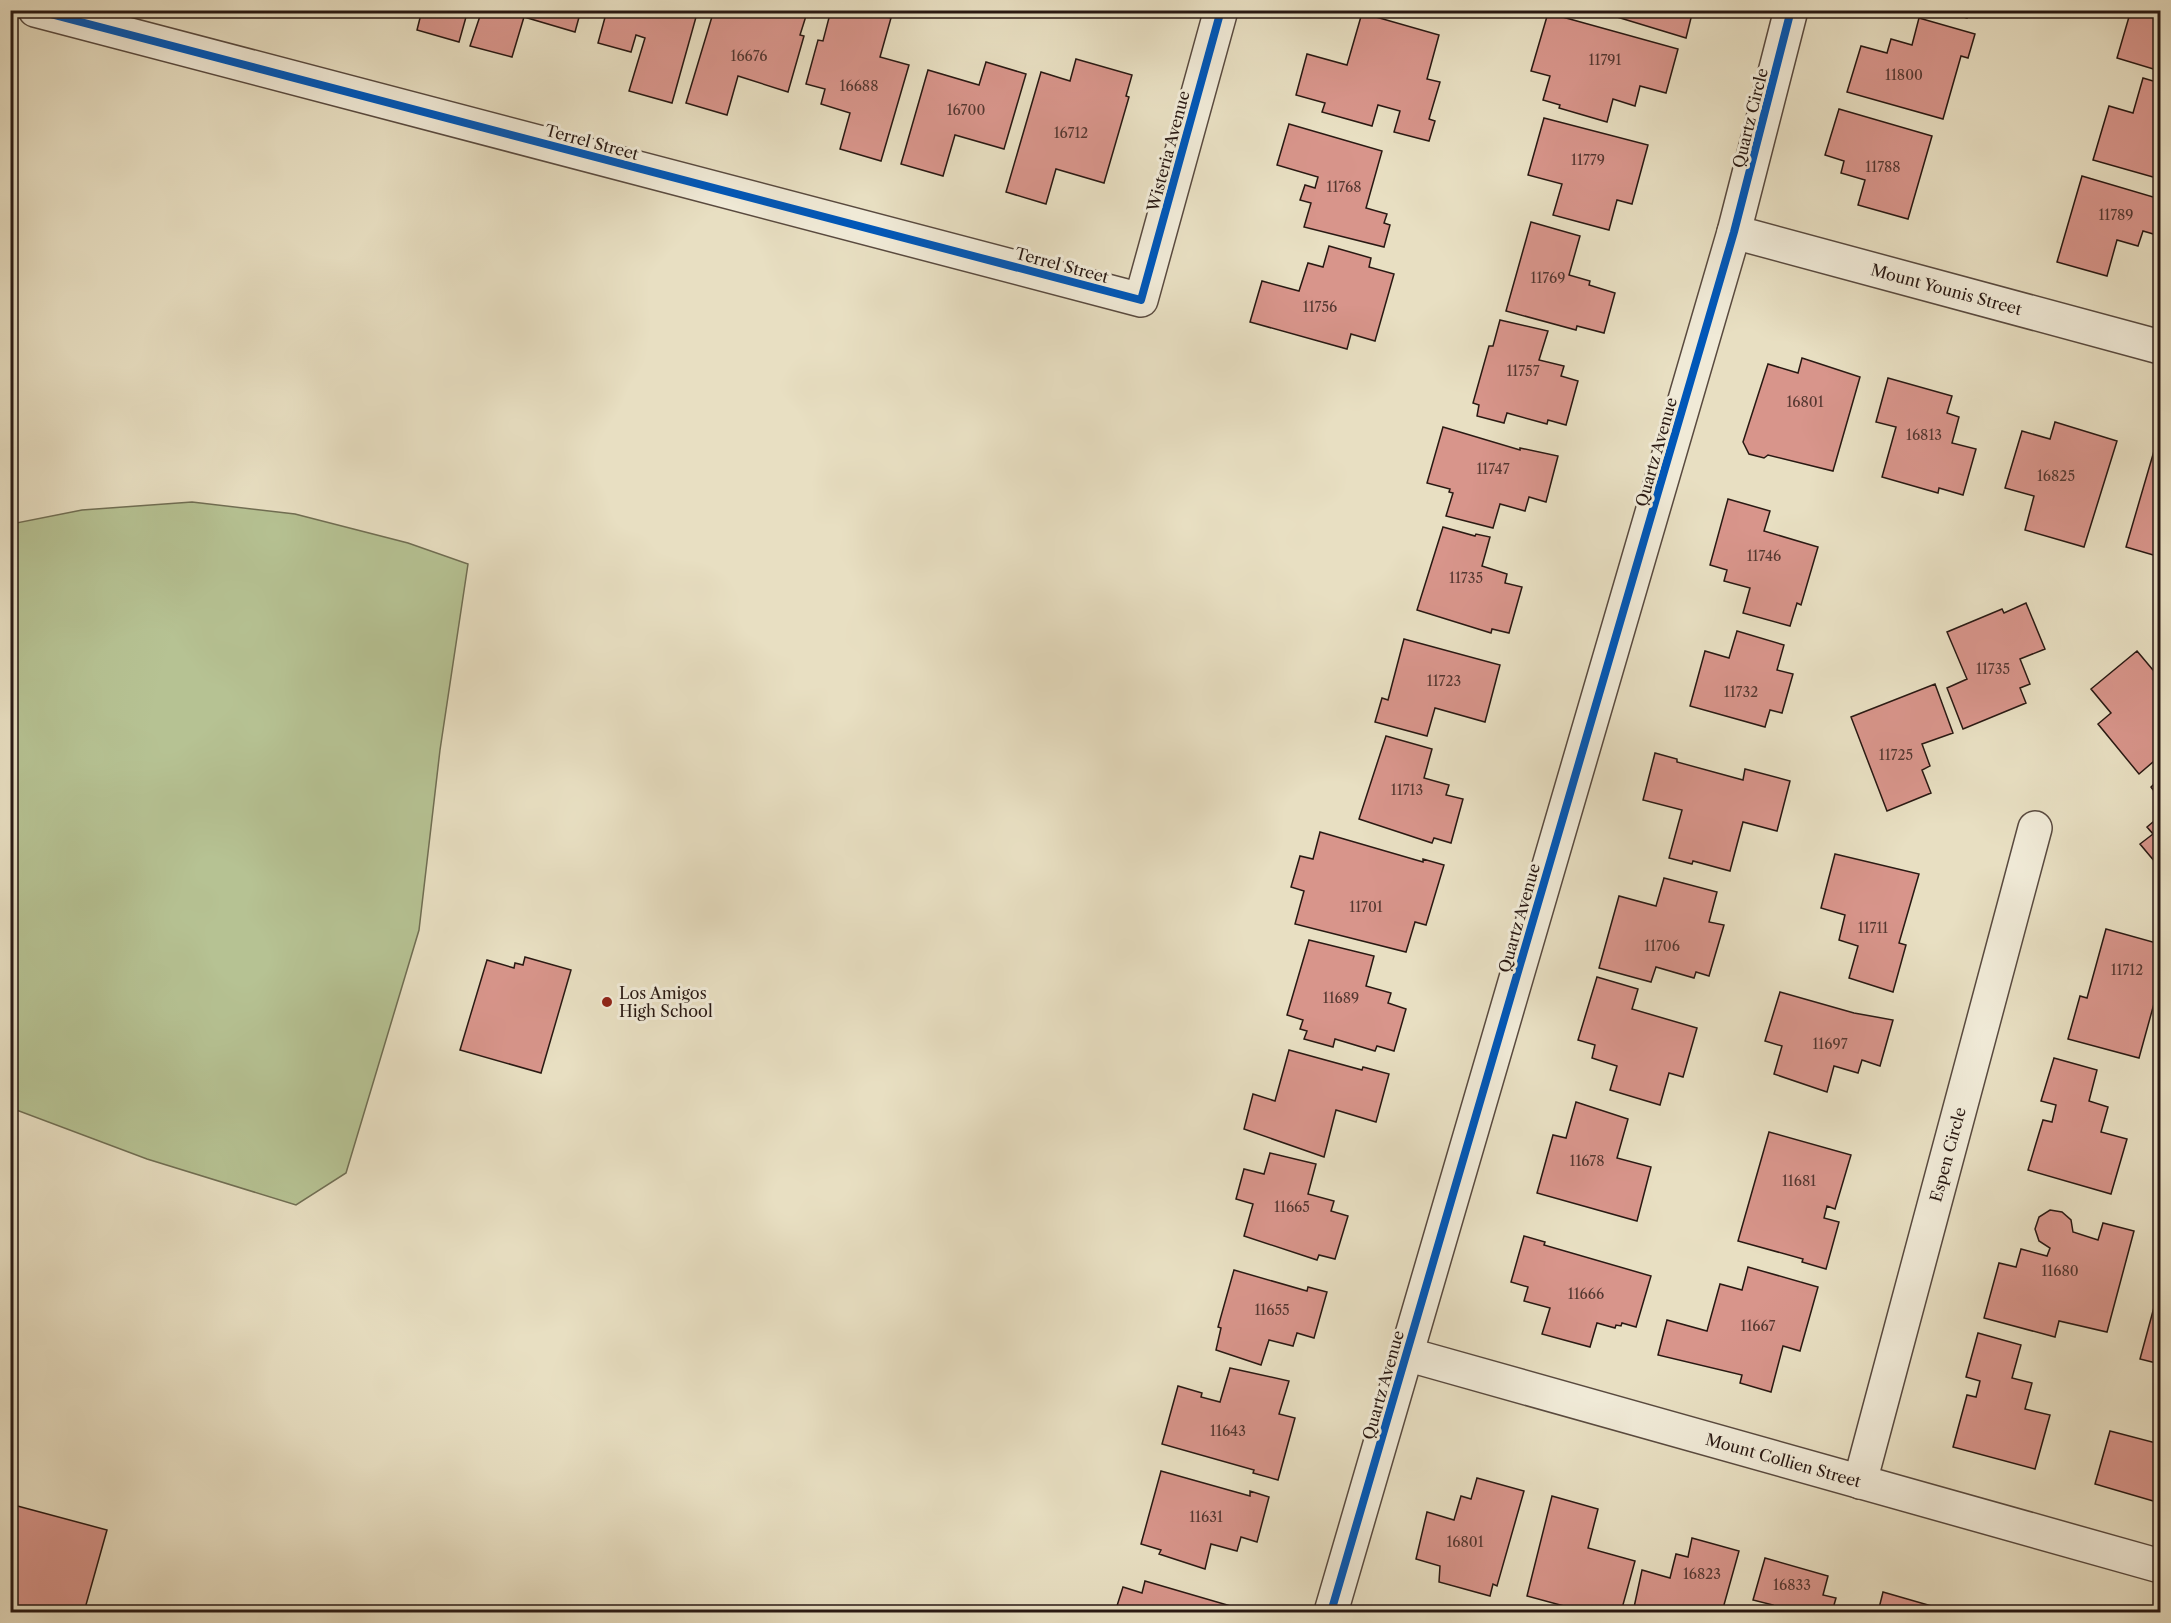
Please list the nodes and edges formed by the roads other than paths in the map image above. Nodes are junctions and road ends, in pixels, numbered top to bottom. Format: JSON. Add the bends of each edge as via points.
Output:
{"nodes":[{"id":1,"x":35,"y":10,"type":"edge"},
{"id":2,"x":1221,"y":10,"type":"edge"},
{"id":3,"x":1791,"y":10,"type":"edge"},
{"id":4,"x":1734,"y":232,"type":"junction"},
{"id":5,"x":1141,"y":300,"type":"joint"},
{"id":6,"x":2160,"y":347,"type":"edge"},
{"id":7,"x":2035,"y":828,"type":"dead end"},
{"id":8,"x":1406,"y":1354,"type":"junction"},
{"id":9,"x":1860,"y":1482,"type":"junction"},
{"id":10,"x":2160,"y":1566,"type":"edge"},
{"id":11,"x":1331,"y":1612,"type":"edge"}],
"edges":[{"from":1,"to":5,"type":"street","name":"Terrel Street"},
{"from":2,"to":5,"type":"street","name":"Wisteria Avenue"},
{"from":3,"to":4,"type":"street","name":"Quartz Circle"},
{"from":4,"to":6,"type":"street","name":"Mount Younis Street"},
{"from":4,"to":8,"type":"street","name":"Quartz Avenue"},
{"from":7,"to":9,"type":"street","name":"Espen Circle"},
{"from":8,"to":9,"type":"street","name":"Mount Collien Street"},
{"from":8,"to":11,"type":"street","name":"Quartz Avenue"},
{"from":9,"to":10,"type":"street","name":"Mount Collien Street"}]}
